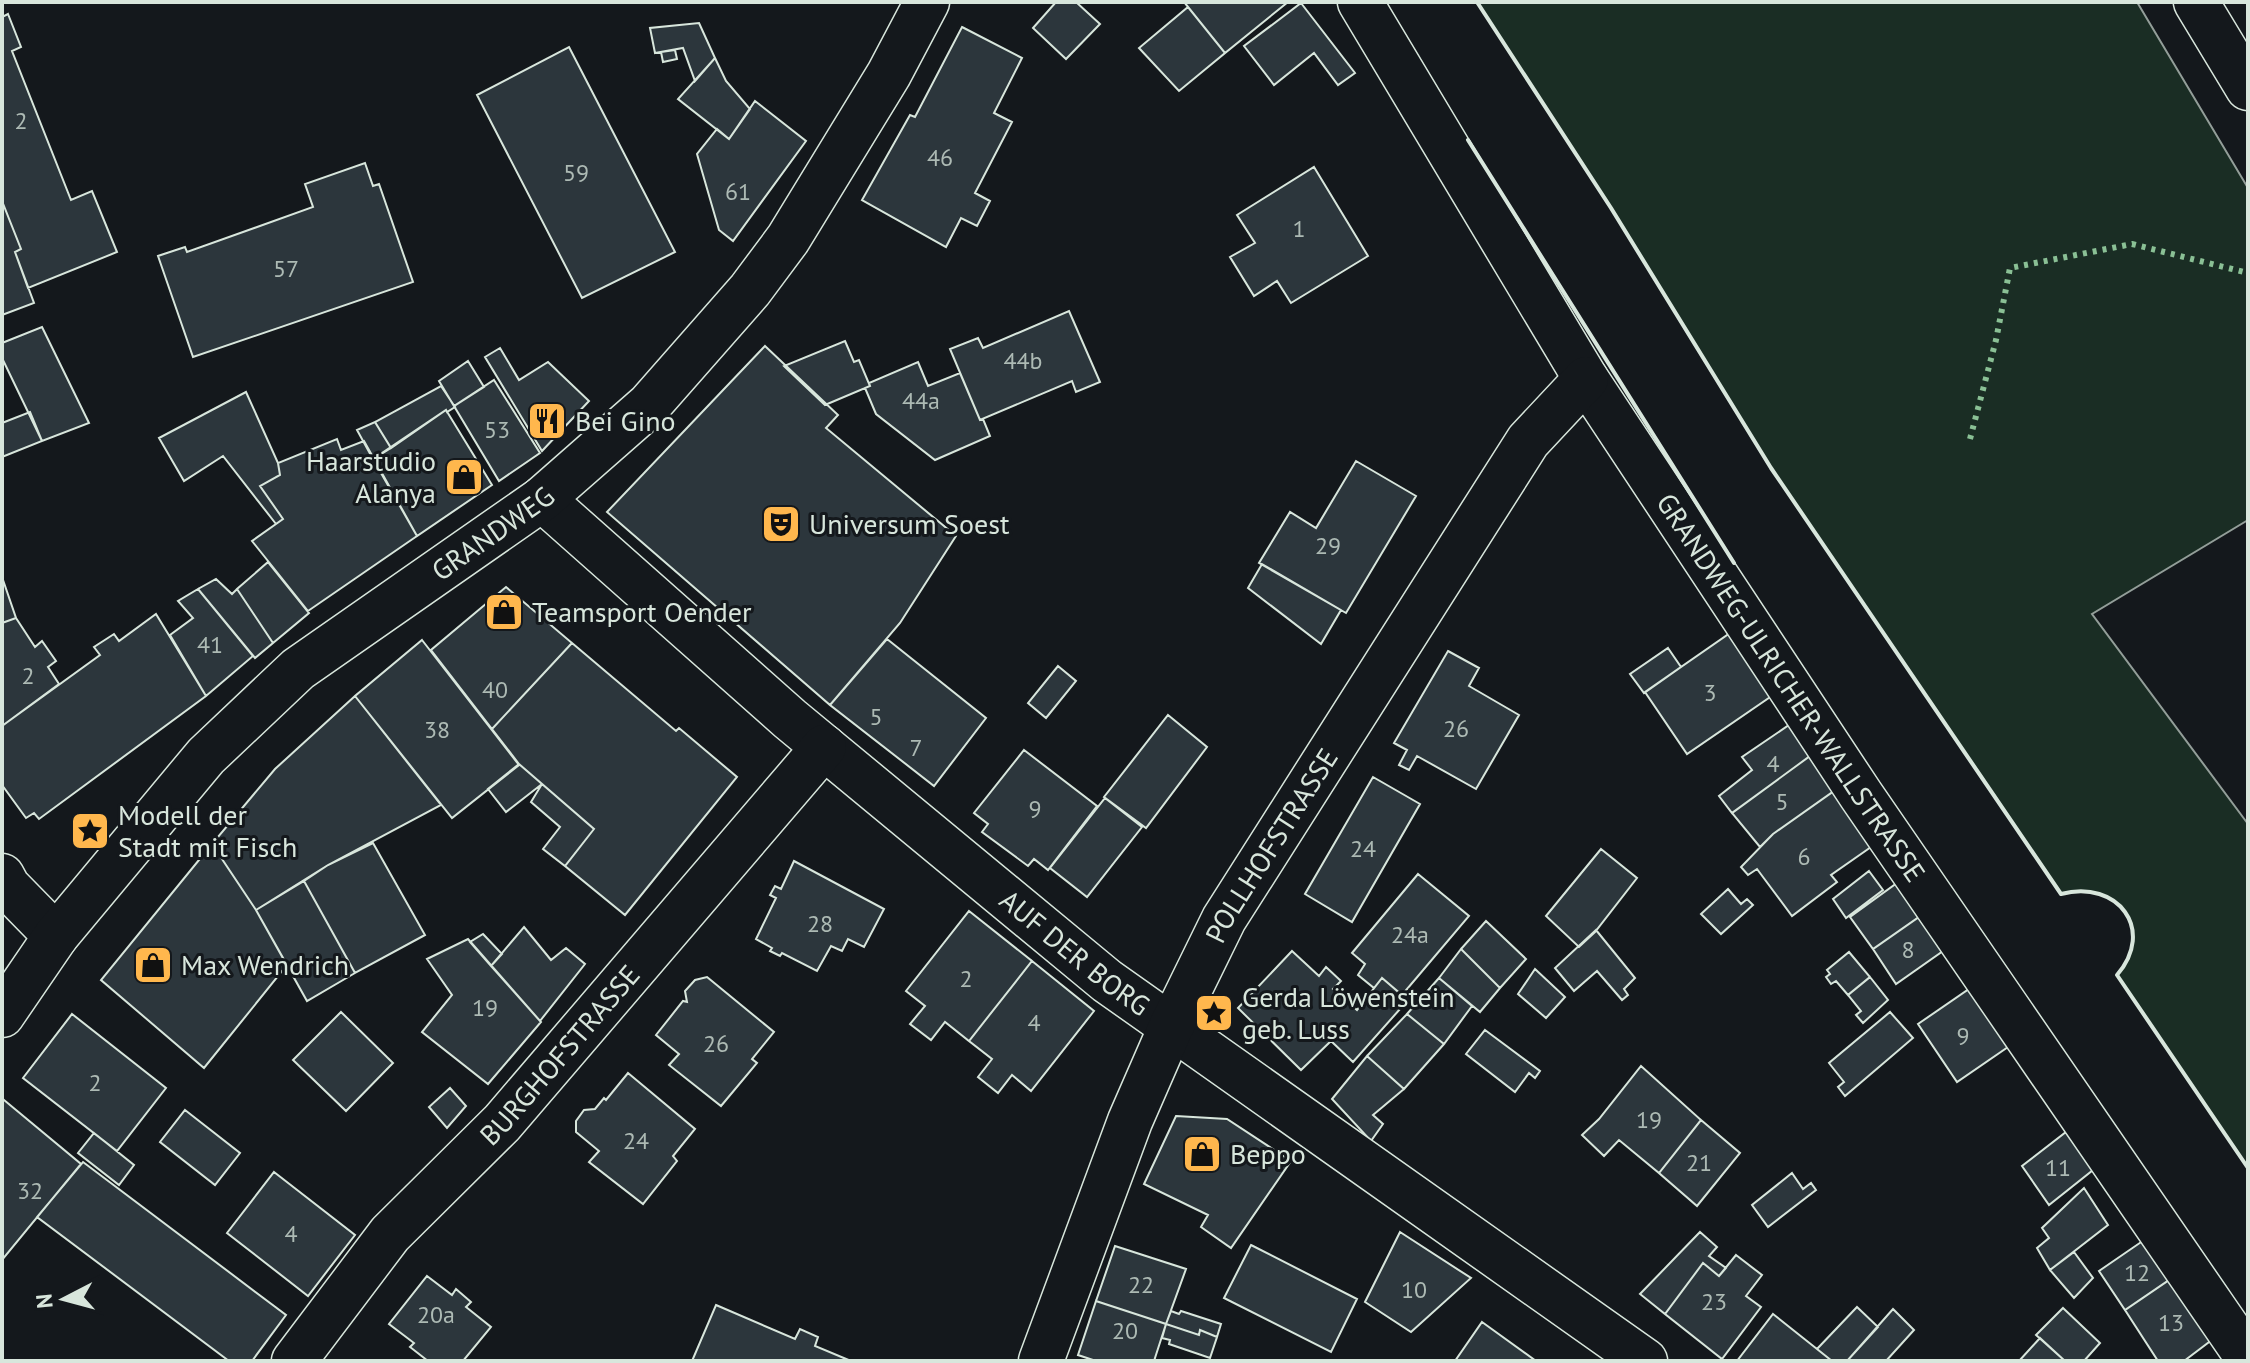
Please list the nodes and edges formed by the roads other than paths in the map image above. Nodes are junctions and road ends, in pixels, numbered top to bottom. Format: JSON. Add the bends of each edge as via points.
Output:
{"nodes":[{"id":1,"x":927,"y":2,"type":"edge"},
{"id":2,"x":1360,"y":2,"type":"edge"},
{"id":3,"x":2196,"y":2,"type":"edge"},
{"id":4,"x":2248,"y":88,"type":"edge"},
{"id":5,"x":1586,"y":379,"type":"junction"},
{"id":6,"x":542,"y":499,"type":"junction"},
{"id":7,"x":824,"y":747,"type":"junction"},
{"id":8,"x":2,"y":876,"type":"edge"},
{"id":9,"x":56,"y":936,"type":"junction"},
{"id":10,"x":2,"y":1015,"type":"edge"},
{"id":11,"x":1171,"y":1027,"type":"junction"},
{"id":12,"x":2248,"y":1358,"type":"edge"},
{"id":13,"x":294,"y":1361,"type":"edge"},
{"id":14,"x":1041,"y":1361,"type":"edge"},
{"id":15,"x":1645,"y":1361,"type":"edge"}],
"edges":[{"from":1,"to":6,"type":"street","name":"GRANDWEG","via":[[796,226],[750,290],[649,405]]},
{"from":2,"to":5,"type":"street","name":"GRANDWEG-ULRICHER-WALLSTRASSE"},
{"from":3,"to":4,"type":"street"},
{"from":5,"to":11,"type":"street","name":"POLLHOFSTRASSE","via":[[1528,441],[1224,919]]},
{"from":5,"to":12,"type":"street","name":"GRANDWEG-ULRICHER-WALLSTRASSE","via":[[1861,795]]},
{"from":6,"to":7,"type":"street","name":"AUF DER BORG"},
{"from":6,"to":9,"type":"street","name":"GRANDWEG","via":[[298,669],[206,756]]},
{"from":7,"to":11,"type":"street","name":"AUF DER BORG","via":[[1107,981]]},
{"from":7,"to":13,"type":"street","name":"BURGHOFSTRASSE","via":[[502,1123],[390,1234]]},
{"from":8,"to":9,"type":"street"},
{"from":9,"to":10,"type":"street","name":"GRANDWEG"},
{"from":11,"to":14,"type":"street","name":"POLLHOFSTRASSE","via":[[1130,1121]]},
{"from":11,"to":15,"type":"street","name":"AUF DER BORG"}]}
